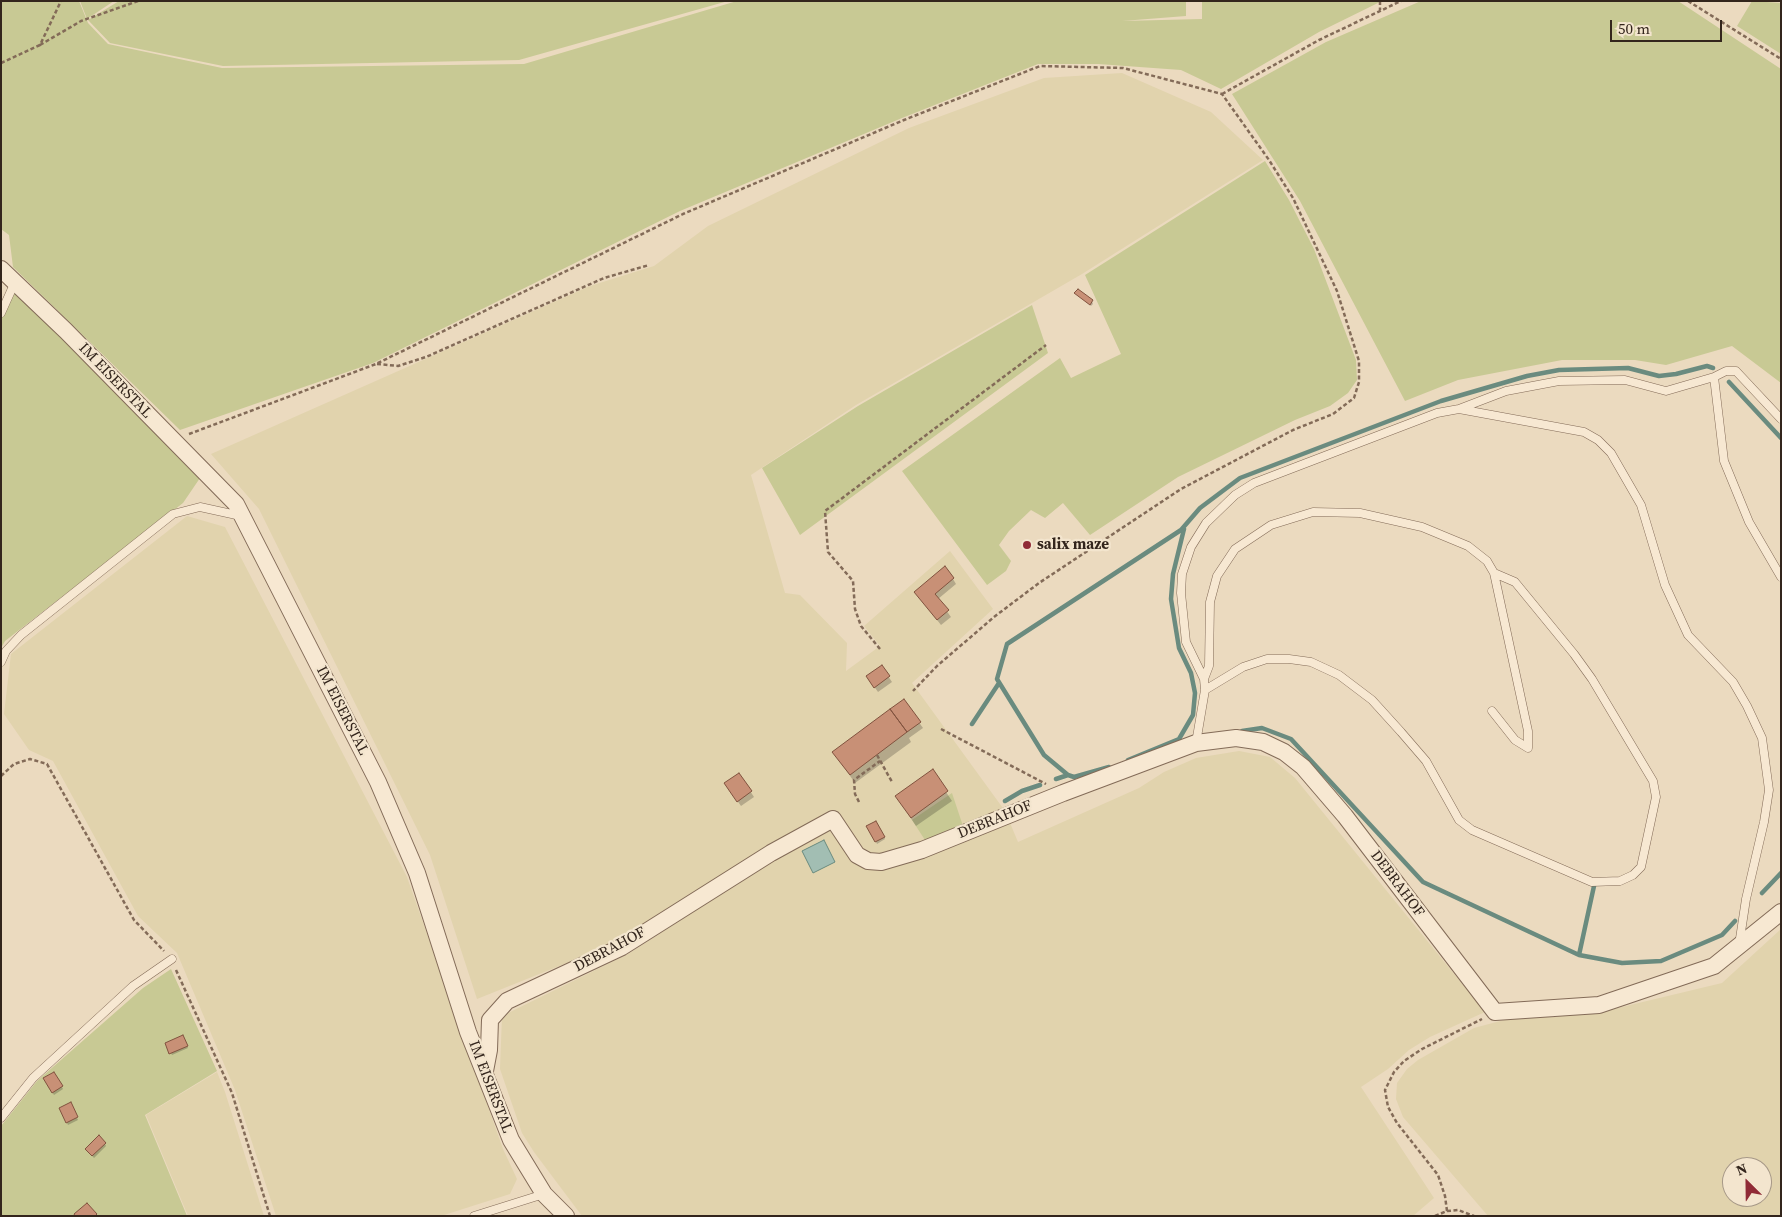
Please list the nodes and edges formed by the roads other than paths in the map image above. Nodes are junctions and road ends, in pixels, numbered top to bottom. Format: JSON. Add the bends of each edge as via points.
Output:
{"nodes":[{"id":1,"x":6,"y":277,"type":"edge"},
{"id":2,"x":1,"y":313,"type":"edge"},
{"id":3,"x":1714,"y":378,"type":"junction"},
{"id":4,"x":1459,"y":409,"type":"junction"},
{"id":5,"x":1781,"y":419,"type":"edge"},
{"id":6,"x":244,"y":517,"type":"junction"},
{"id":7,"x":1494,"y":573,"type":"junction"},
{"id":8,"x":1781,"y":577,"type":"edge"},
{"id":9,"x":1,"y":662,"type":"edge"},
{"id":10,"x":1204,"y":679,"type":"junction"},
{"id":11,"x":1205,"y":690,"type":"junction"},
{"id":12,"x":1492,"y":711,"type":"dead end"},
{"id":13,"x":1196,"y":743,"type":"junction"},
{"id":14,"x":1781,"y":912,"type":"edge"},
{"id":15,"x":1739,"y":946,"type":"junction"},
{"id":16,"x":172,"y":959,"type":"dead end"},
{"id":17,"x":485,"y":1071,"type":"junction"},
{"id":18,"x":1,"y":1118,"type":"edge"},
{"id":19,"x":544,"y":1194,"type":"junction"},
{"id":20,"x":474,"y":1216,"type":"edge"},
{"id":21,"x":566,"y":1216,"type":"edge"}],
"edges":[{"from":1,"to":2,"type":"lane"},
{"from":1,"to":6,"type":"street","name":"IM EISERSTAL","via":[[173,440],[236,504]]},
{"from":3,"to":4,"type":"lane","via":[[1666,391],[1625,380],[1559,381],[1506,391]]},
{"from":3,"to":5,"type":"lane","via":[[1736,371]]},
{"from":3,"to":8,"type":"lane","via":[[1724,461],[1749,522]]},
{"from":4,"to":10,"type":"lane","via":[[1438,413],[1254,483],[1206,523],[1191,547],[1180,593],[1186,642]]},
{"from":4,"to":15,"type":"lane","via":[[1584,432],[1605,446],[1641,505],[1665,585],[1688,635],[1733,682],[1747,706],[1762,738],[1769,790]]},
{"from":6,"to":9,"type":"lane","via":[[200,507],[172,514],[21,635],[6,651]]},
{"from":6,"to":17,"type":"street","name":"IM EISERSTAL","via":[[378,782],[417,873],[468,1032]]},
{"from":7,"to":10,"type":"lane","via":[[1487,561],[1468,546],[1422,527],[1360,513],[1313,512],[1271,525],[1235,549],[1217,576],[1210,602],[1209,666]]},
{"from":7,"to":11,"type":"lane","via":[[1515,582],[1574,654],[1653,781],[1656,797],[1641,867],[1620,882],[1592,882],[1472,830],[1459,820],[1426,761],[1372,700],[1339,675],[1311,662],[1267,659],[1243,667]]},
{"from":7,"to":12,"type":"lane","via":[[1528,731],[1528,748],[1516,740]]},
{"from":10,"to":11,"type":"lane"},
{"from":11,"to":13,"type":"lane"},
{"from":13,"to":15,"type":"street","name":"DEBRAHOF","via":[[1236,738],[1263,742],[1284,752],[1303,767],[1345,816],[1495,1012],[1599,1005],[1714,966]]},
{"from":13,"to":17,"type":"street","name":"DEBRAHOF","via":[[922,850],[880,862],[857,856],[833,819],[622,947],[507,1001],[490,1020]]},
{"from":14,"to":15,"type":"street"},
{"from":16,"to":18,"type":"lane","via":[[133,986],[33,1078]]},
{"from":17,"to":19,"type":"street","name":"IM EISERSTAL","via":[[511,1140]]},
{"from":19,"to":20,"type":"lane"},
{"from":19,"to":21,"type":"street","name":"IM EISERSTAL"}]}
